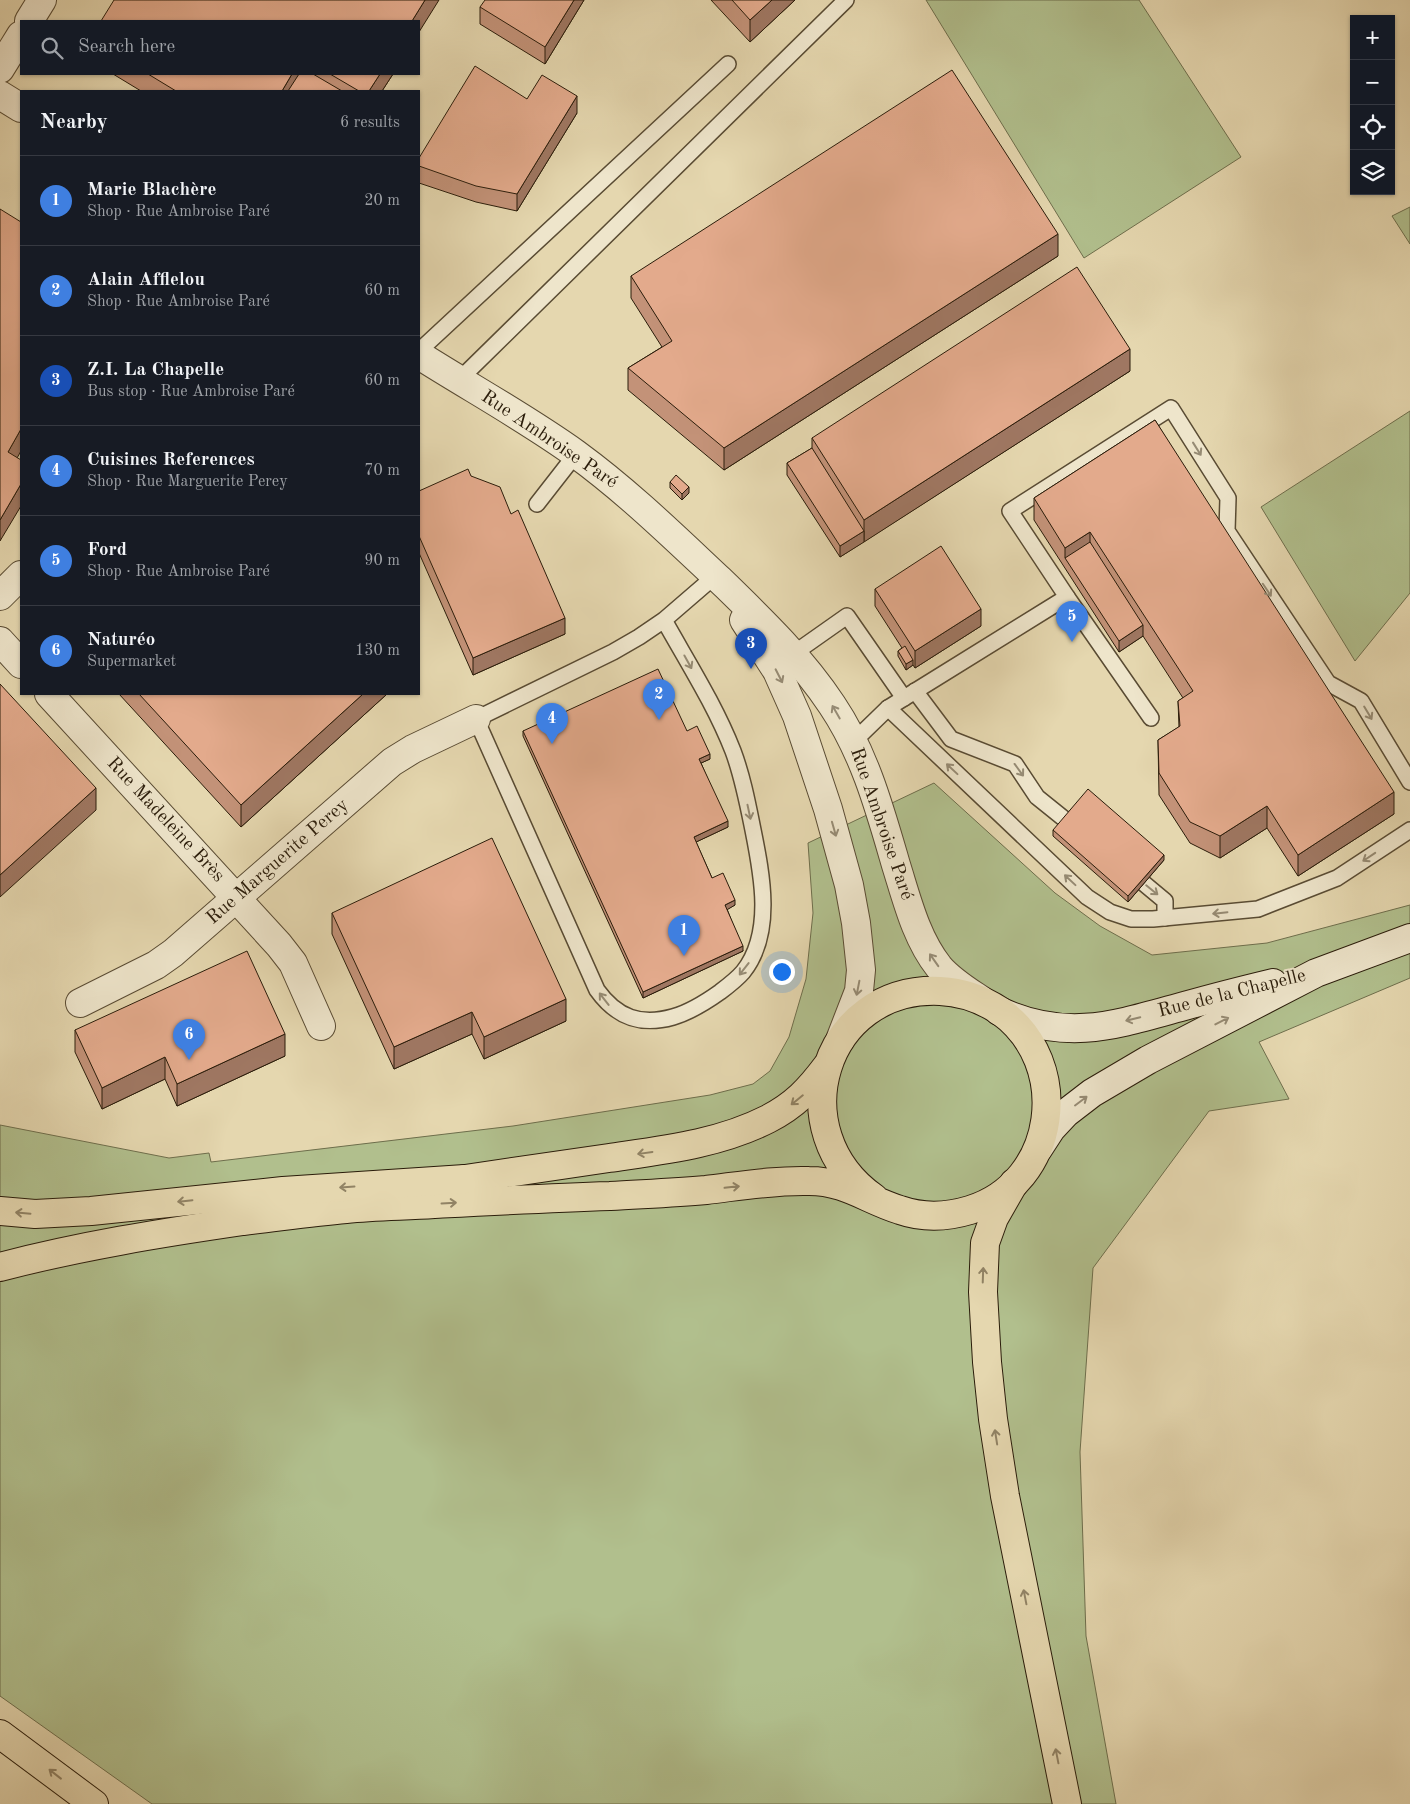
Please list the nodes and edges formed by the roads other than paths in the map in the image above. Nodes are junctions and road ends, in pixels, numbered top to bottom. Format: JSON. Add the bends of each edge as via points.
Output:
{"nodes":[{"id":1,"x":42,"y":0,"type":"edge"},
{"id":2,"x":846,"y":0,"type":"edge"},
{"id":3,"x":30,"y":20,"type":"edge"},
{"id":4,"x":20,"y":37,"type":"edge"},
{"id":5,"x":728,"y":64,"type":"dead end"},
{"id":6,"x":0,"y":69,"type":"edge"},
{"id":7,"x":0,"y":94,"type":"edge"},
{"id":8,"x":20,"y":107,"type":"edge"},
{"id":9,"x":420,"y":352,"type":"edge"},
{"id":10,"x":420,"y":354,"type":"edge"},
{"id":11,"x":459,"y":380,"type":"junction"},
{"id":12,"x":576,"y":454,"type":"junction"},
{"id":13,"x":537,"y":504,"type":"dead end"},
{"id":14,"x":20,"y":576,"type":"edge"},
{"id":15,"x":715,"y":576,"type":"junction"},
{"id":16,"x":0,"y":596,"type":"edge"},
{"id":17,"x":1067,"y":597,"type":"junction"},
{"id":18,"x":664,"y":620,"type":"junction"},
{"id":19,"x":0,"y":641,"type":"edge"},
{"id":20,"x":793,"y":654,"type":"junction"},
{"id":21,"x":20,"y":663,"type":"edge"},
{"id":22,"x":910,"y":694,"type":"junction"},
{"id":23,"x":50,"y":695,"type":"edge"},
{"id":24,"x":888,"y":708,"type":"junction"},
{"id":25,"x":1151,"y":718,"type":"dead end"},
{"id":26,"x":476,"y":719,"type":"junction"},
{"id":27,"x":854,"y":742,"type":"junction"},
{"id":28,"x":1410,"y":782,"type":"edge"},
{"id":29,"x":1410,"y":830,"type":"edge"},
{"id":30,"x":1090,"y":840,"type":"edge"},
{"id":31,"x":1120,"y":864,"type":"edge"},
{"id":32,"x":237,"y":898,"type":"junction"},
{"id":33,"x":1165,"y":918,"type":"junction"},
{"id":34,"x":1410,"y":938,"type":"edge"},
{"id":35,"x":1316,"y":973,"type":"junction"},
{"id":36,"x":80,"y":1003,"type":"dead end"},
{"id":37,"x":991,"y":1006,"type":"junction"},
{"id":38,"x":321,"y":1026,"type":"dead end"},
{"id":39,"x":832,"y":1056,"type":"junction"},
{"id":40,"x":1037,"y":1150,"type":"junction"},
{"id":41,"x":465,"y":1179,"type":"junction"},
{"id":42,"x":1014,"y":1184,"type":"junction"},
{"id":43,"x":874,"y":1198,"type":"junction"},
{"id":44,"x":348,"y":1208,"type":"junction"},
{"id":45,"x":0,"y":1211,"type":"edge"},
{"id":46,"x":0,"y":1267,"type":"edge"},
{"id":47,"x":0,"y":1734,"type":"edge"},
{"id":48,"x":94,"y":1804,"type":"edge"},
{"id":49,"x":1067,"y":1804,"type":"edge"}],
"edges":[{"from":1,"to":3,"type":"street"},
{"from":2,"to":11,"type":"lane"},
{"from":4,"to":6,"type":"street"},
{"from":5,"to":9,"type":"lane"},
{"from":7,"to":8,"type":"street"},
{"from":10,"to":11,"type":"street","name":"Rue Ambroise Paré"},
{"from":11,"to":12,"type":"street","name":"Rue Ambroise Paré"},
{"from":12,"to":13,"type":"lane"},
{"from":12,"to":15,"type":"street","name":"Rue Ambroise Paré","via":[[647,511]]},
{"from":14,"to":16,"type":"street"},
{"from":15,"to":18,"type":"lane"},
{"from":15,"to":20,"type":"street","name":"Rue Ambroise Paré"},
{"from":15,"to":39,"type":"street","name":"Rue Ambroise Paré","one_way":true,"via":[[770,659],[789,695],[816,769],[850,885],[861,970],[856,998]]},
{"from":17,"to":22,"type":"lane"},
{"from":17,"to":25,"type":"lane"},
{"from":17,"to":28,"type":"lane","one_way":true,"via":[[1010,511],[1171,408],[1228,498],[1227,531],[1328,683],[1360,701]]},
{"from":18,"to":26,"type":"lane","via":[[613,652]]},
{"from":18,"to":26,"type":"lane","one_way":true,"via":[[719,718],[733,752],[759,859],[763,910],[760,934],[750,961],[742,972],[706,1002],[675,1016],[654,1020],[636,1019],[607,1004]]},
{"from":19,"to":21,"type":"street"},
{"from":20,"to":22,"type":"lane","via":[[847,616]]},
{"from":27,"to":20,"type":"street","name":"Rue Ambroise Paré","one_way":true,"via":[[833,706]]},
{"from":22,"to":24,"type":"lane"},
{"from":22,"to":30,"type":"lane","one_way":true,"via":[[951,739],[1015,764],[1037,797]]},
{"from":23,"to":32,"type":"street","name":"Rue Madeleine Brès"},
{"from":24,"to":27,"type":"lane"},
{"from":33,"to":24,"type":"lane","one_way":true,"via":[[1131,919],[1110,912],[1087,897]]},
{"from":26,"to":32,"type":"street","name":"Rue Marguerite Perey","via":[[392,762]]},
{"from":37,"to":27,"type":"street","name":"Rue Ambroise Paré","one_way":true,"via":[[953,982],[927,950]]},
{"from":29,"to":33,"type":"lane","one_way":true,"via":[[1337,878],[1258,909]]},
{"from":31,"to":33,"type":"lane","one_way":true,"via":[[1165,901]]},
{"from":32,"to":36,"type":"street","name":"Rue Marguerite Perey","via":[[156,965]]},
{"from":32,"to":38,"type":"street","name":"Rue Madeleine Brès","via":[[293,963]]},
{"from":34,"to":35,"type":"street"},
{"from":35,"to":37,"type":"street","name":"Rue de la Chapelle","one_way":true,"via":[[1095,1028],[1048,1027],[1018,1020]]},
{"from":40,"to":35,"type":"street","name":"Rue de la Chapelle","one_way":true,"via":[[1050,1129],[1092,1093],[1148,1060]]},
{"from":37,"to":39,"type":"main road","via":[[951,992],[918,992],[901,996],[870,1010],[857,1021]]},
{"from":37,"to":40,"type":"main road","via":[[1018,1028],[1033,1048],[1045,1080],[1047,1111]]},
{"from":39,"to":41,"type":"main road","one_way":true,"via":[[809,1090],[790,1105],[769,1118],[730,1134],[676,1148]]},
{"from":39,"to":43,"type":"main road","via":[[822,1097],[828,1139],[844,1171]]},
{"from":40,"to":42,"type":"main road"},
{"from":41,"to":44,"type":"main road"},
{"from":41,"to":45,"type":"main road","one_way":true,"via":[[283,1191],[91,1211],[35,1214]]},
{"from":42,"to":43,"type":"main road","via":[[980,1206],[940,1216],[899,1210]]},
{"from":49,"to":42,"type":"main road","one_way":true,"via":[[1006,1496],[987,1362],[983,1292],[985,1243],[994,1218]]},
{"from":44,"to":43,"type":"main road","one_way":true,"via":[[683,1192],[812,1180],[833,1183]]},
{"from":44,"to":46,"type":"main road","via":[[114,1242]]},
{"from":48,"to":47,"type":"main road","one_way":true}]}
